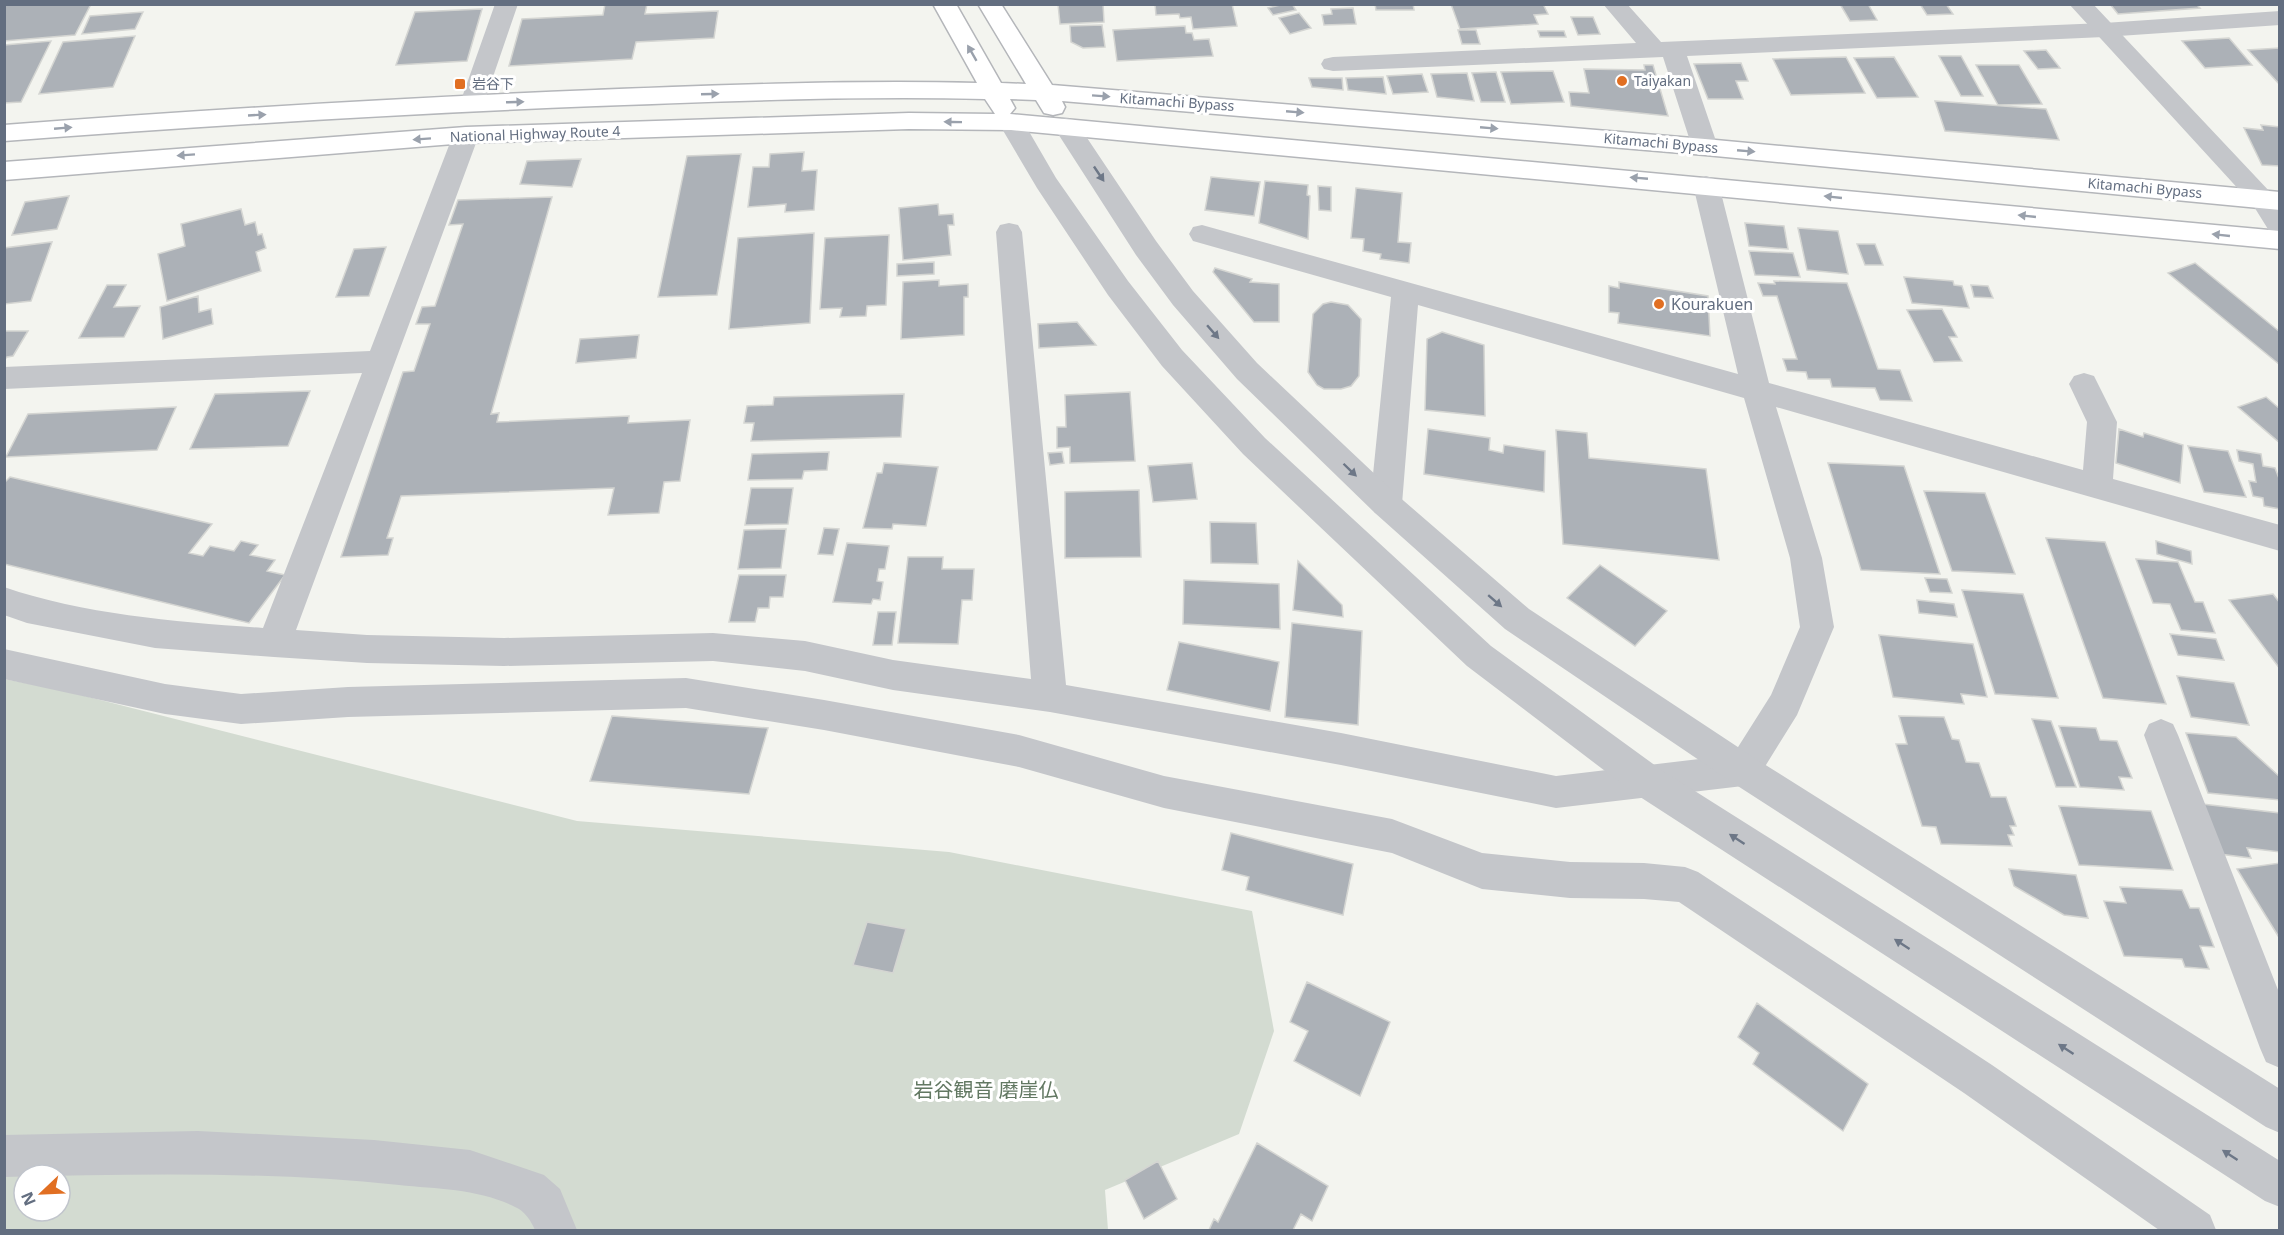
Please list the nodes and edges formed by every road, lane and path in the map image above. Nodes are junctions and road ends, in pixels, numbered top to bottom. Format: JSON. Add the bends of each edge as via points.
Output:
{"nodes":[{"id":1,"x":507,"y":4,"type":"edge"},
{"id":2,"x":944,"y":4,"type":"edge"},
{"id":3,"x":989,"y":4,"type":"edge"},
{"id":4,"x":1614,"y":4,"type":"edge"},
{"id":5,"x":2080,"y":4,"type":"edge"},
{"id":6,"x":2280,"y":18,"type":"edge"},
{"id":7,"x":2104,"y":30,"type":"junction"},
{"id":8,"x":1663,"y":49,"type":"junction"},
{"id":9,"x":1333,"y":64,"type":"dead end"},
{"id":10,"x":994,"y":92,"type":"junction"},
{"id":11,"x":1042,"y":92,"type":"junction"},
{"id":12,"x":472,"y":103,"type":"junction"},
{"id":13,"x":1011,"y":123,"type":"junction"},
{"id":14,"x":1066,"y":126,"type":"junction"},
{"id":15,"x":4,"y":133,"type":"edge"},
{"id":16,"x":466,"y":135,"type":"junction"},
{"id":17,"x":1705,"y":147,"type":"junction"},
{"id":18,"x":4,"y":171,"type":"edge"},
{"id":19,"x":1706,"y":185,"type":"junction"},
{"id":20,"x":2271,"y":200,"type":"edge"},
{"id":21,"x":2280,"y":228,"type":"edge"},
{"id":22,"x":1009,"y":232,"type":"dead end"},
{"id":23,"x":1202,"y":234,"type":"dead end"},
{"id":24,"x":2280,"y":240,"type":"edge"},
{"id":25,"x":1405,"y":292,"type":"junction"},
{"id":26,"x":382,"y":361,"type":"junction"},
{"id":27,"x":4,"y":378,"type":"edge"},
{"id":28,"x":2084,"y":384,"type":"dead end"},
{"id":29,"x":1757,"y":392,"type":"junction"},
{"id":30,"x":2097,"y":487,"type":"junction"},
{"id":31,"x":1386,"y":504,"type":"junction"},
{"id":32,"x":2280,"y":538,"type":"edge"},
{"id":33,"x":4,"y":601,"type":"edge"},
{"id":34,"x":274,"y":644,"type":"junction"},
{"id":35,"x":4,"y":664,"type":"edge"},
{"id":36,"x":1050,"y":697,"type":"junction"},
{"id":37,"x":2161,"y":735,"type":"dead end"},
{"id":38,"x":1743,"y":770,"type":"junction"},
{"id":39,"x":1647,"y":781,"type":"junction"},
{"id":40,"x":2280,"y":1048,"type":"edge"},
{"id":41,"x":2280,"y":1113,"type":"edge"},
{"id":42,"x":4,"y":1156,"type":"edge"},
{"id":43,"x":2280,"y":1186,"type":"edge"},
{"id":44,"x":556,"y":1230,"type":"edge"},
{"id":45,"x":2195,"y":1230,"type":"edge"}],
"edges":[{"from":1,"to":12,"type":"street"},
{"from":10,"to":2,"type":"highway","one_way":true},
{"from":3,"to":11,"type":"highway"},
{"from":4,"to":8,"type":"street"},
{"from":5,"to":7,"type":"street"},
{"from":6,"to":7,"type":"street"},
{"from":7,"to":8,"type":"street"},
{"from":7,"to":20,"type":"street"},
{"from":8,"to":9,"type":"street"},
{"from":8,"to":17,"type":"street"},
{"from":10,"to":11,"type":"highway","name":"National Highway Route 4"},
{"from":12,"to":10,"type":"highway","name":"National Highway Route 4","one_way":true,"via":[[804,90]]},
{"from":10,"to":13,"type":"highway"},
{"from":11,"to":14,"type":"highway"},
{"from":11,"to":17,"type":"highway","name":"Kitamachi Bypass","one_way":true},
{"from":15,"to":12,"type":"highway","name":"National Highway Route 4","one_way":true,"via":[[158,120]]},
{"from":13,"to":14,"type":"highway","name":"National Highway Route 4"},
{"from":13,"to":16,"type":"highway","name":"National Highway Route 4","one_way":true,"via":[[909,122]]},
{"from":13,"to":39,"type":"street","via":[[1118,288],[1172,358],[1254,446],[1479,657]]},
{"from":19,"to":14,"type":"highway","name":"Kitamachi Bypass","one_way":true},
{"from":14,"to":31,"type":"street","one_way":true,"via":[[1183,298],[1247,371]]},
{"from":16,"to":18,"type":"highway","name":"National Highway Route 4","one_way":true},
{"from":16,"to":26,"type":"street"},
{"from":17,"to":20,"type":"highway","name":"Kitamachi Bypass","one_way":true},
{"from":24,"to":19,"type":"highway","name":"Kitamachi Bypass","one_way":true},
{"from":19,"to":29,"type":"street"},
{"from":20,"to":21,"type":"street"},
{"from":22,"to":36,"type":"street"},
{"from":23,"to":25,"type":"street"},
{"from":25,"to":29,"type":"street"},
{"from":25,"to":31,"type":"street"},
{"from":26,"to":27,"type":"street"},
{"from":26,"to":34,"type":"street"},
{"from":28,"to":30,"type":"street","via":[[2102,422]]},
{"from":29,"to":30,"type":"street"},
{"from":29,"to":38,"type":"street","via":[[1806,558],[1817,627],[1785,704]]},
{"from":30,"to":32,"type":"street"},
{"from":31,"to":38,"type":"street","one_way":true,"via":[[1517,619]]},
{"from":33,"to":34,"type":"street","via":[[156,634]]},
{"from":34,"to":36,"type":"street","via":[[504,652],[713,647],[805,656],[893,675]]},
{"from":35,"to":45,"type":"street","via":[[165,699],[241,709],[348,702],[687,693],[1019,751],[1164,792],[1392,836],[1482,871],[1685,885],[1978,1079]]},
{"from":36,"to":39,"type":"street","via":[[1556,792]]},
{"from":37,"to":40,"type":"street"},
{"from":38,"to":39,"type":"street"},
{"from":38,"to":41,"type":"street"},
{"from":43,"to":39,"type":"street","one_way":true},
{"from":42,"to":44,"type":"street","via":[[198,1152],[374,1161],[470,1171],[529,1190],[545,1204]]}]}
